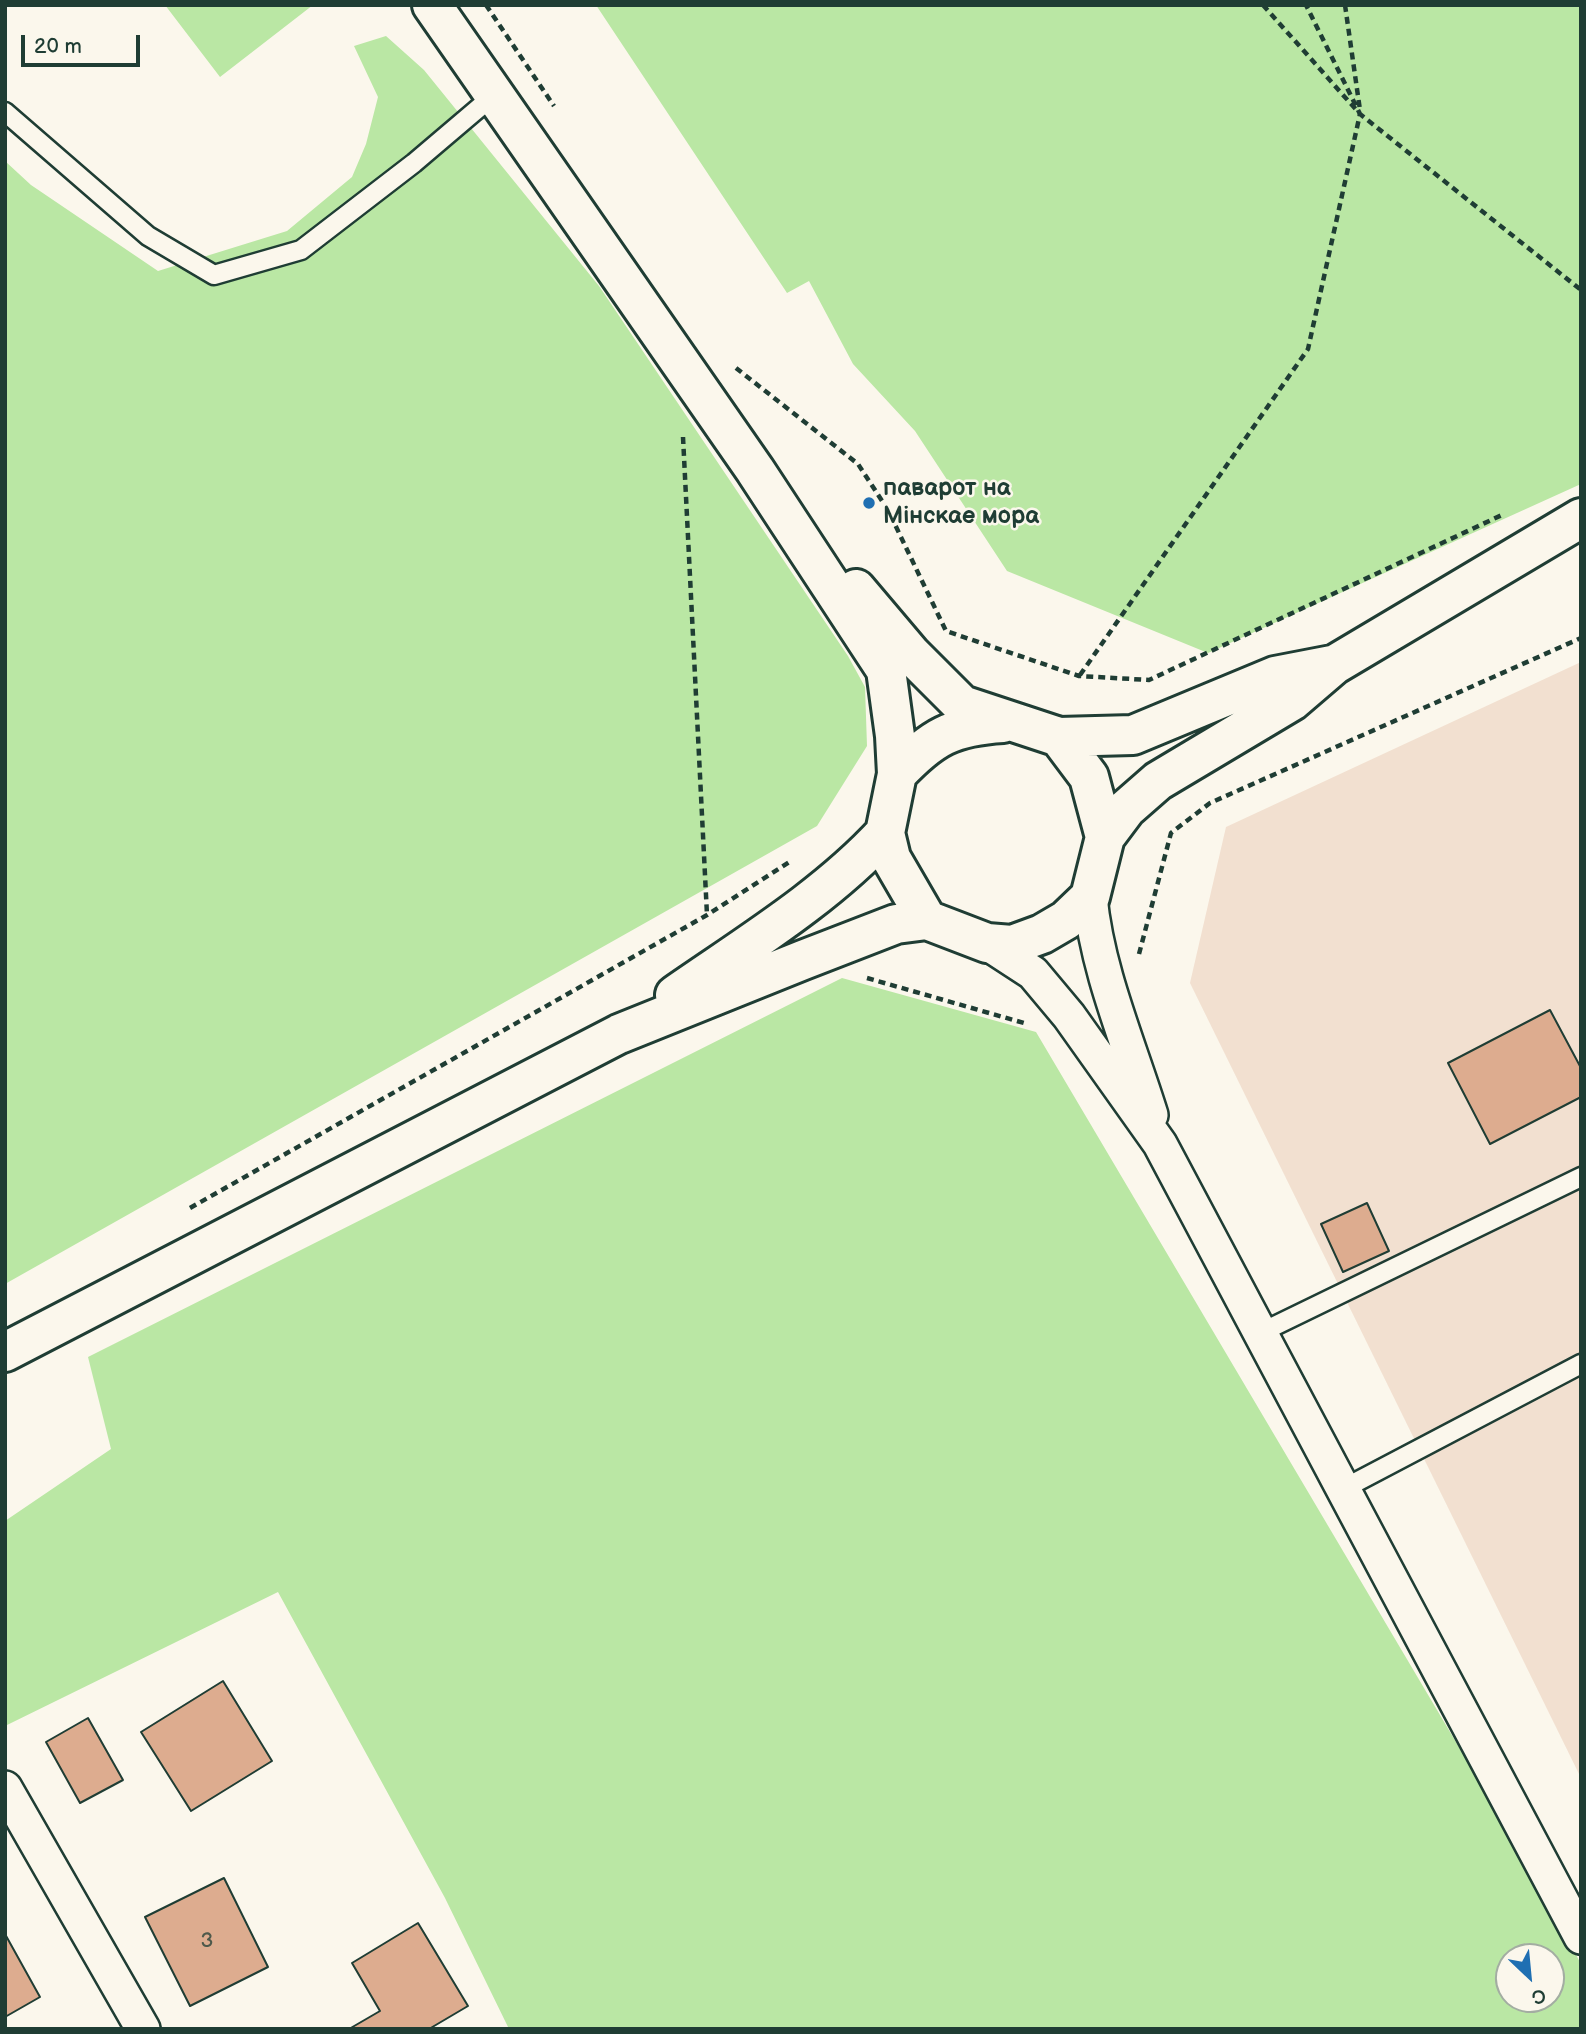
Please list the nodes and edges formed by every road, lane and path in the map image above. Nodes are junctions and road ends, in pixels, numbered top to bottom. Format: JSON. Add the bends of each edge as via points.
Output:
{"nodes":[{"id":1,"x":432,"y":5,"type":"edge"},
{"id":2,"x":486,"y":5,"type":"edge"},
{"id":3,"x":1263,"y":5,"type":"edge"},
{"id":4,"x":1306,"y":5,"type":"edge"},
{"id":5,"x":1345,"y":5,"type":"edge"},
{"id":6,"x":494,"y":95,"type":"junction"},
{"id":7,"x":5,"y":113,"type":"edge"},
{"id":8,"x":1360,"y":114,"type":"junction"},
{"id":9,"x":561,"y":116,"type":"dead end"},
{"id":10,"x":1581,"y":290,"type":"edge"},
{"id":11,"x":730,"y":364,"type":"dead end"},
{"id":12,"x":683,"y":432,"type":"dead end"},
{"id":13,"x":755,"y":470,"type":"junction"},
{"id":14,"x":1507,"y":513,"type":"dead end"},
{"id":15,"x":1581,"y":519,"type":"edge"},
{"id":16,"x":1581,"y":638,"type":"edge"},
{"id":17,"x":1334,"y":664,"type":"junction"},
{"id":18,"x":1079,"y":676,"type":"junction"},
{"id":19,"x":1012,"y":722,"type":"junction"},
{"id":20,"x":1059,"y":737,"type":"junction"},
{"id":21,"x":897,"y":774,"type":"junction"},
{"id":22,"x":886,"y":833,"type":"junction"},
{"id":23,"x":1105,"y":837,"type":"junction"},
{"id":24,"x":793,"y":860,"type":"dead end"},
{"id":25,"x":1090,"y":897,"type":"junction"},
{"id":26,"x":708,"y":915,"type":"junction"},
{"id":27,"x":928,"y":920,"type":"junction"},
{"id":28,"x":987,"y":943,"type":"junction"},
{"id":29,"x":1138,"y":959,"type":"dead end"},
{"id":30,"x":863,"y":977,"type":"dead end"},
{"id":31,"x":1035,"y":1026,"type":"dead end"},
{"id":32,"x":619,"y":1034,"type":"junction"},
{"id":33,"x":1160,"y":1144,"type":"junction"},
{"id":34,"x":1581,"y":1177,"type":"edge"},
{"id":35,"x":187,"y":1209,"type":"dead end"},
{"id":36,"x":1260,"y":1333,"type":"junction"},
{"id":37,"x":5,"y":1352,"type":"edge"},
{"id":38,"x":1581,"y":1364,"type":"edge"},
{"id":39,"x":1343,"y":1489,"type":"junction"},
{"id":40,"x":5,"y":1788,"type":"edge"},
{"id":41,"x":1581,"y":1937,"type":"edge"},
{"id":42,"x":143,"y":2029,"type":"edge"}],
"edges":[{"from":1,"to":6,"type":"street"},
{"from":2,"to":9,"type":"path"},
{"from":3,"to":8,"type":"path"},
{"from":4,"to":8,"type":"path"},
{"from":5,"to":8,"type":"path"},
{"from":6,"to":7,"type":"lane","via":[[301,250],[214,275],[148,236]]},
{"from":6,"to":13,"type":"street"},
{"from":8,"to":10,"type":"path"},
{"from":8,"to":18,"type":"path","via":[[1308,349]]},
{"from":11,"to":18,"type":"path","via":[[858,464],[888,510],[946,631]]},
{"from":12,"to":26,"type":"path"},
{"from":13,"to":19,"type":"street","via":[[911,654],[962,705]]},
{"from":13,"to":21,"type":"street","via":[[886,670]]},
{"from":14,"to":18,"type":"path","via":[[1149,680]]},
{"from":15,"to":17,"type":"street"},
{"from":16,"to":29,"type":"path","via":[[1210,803],[1171,834]]},
{"from":17,"to":20,"type":"street","via":[[1275,676],[1133,736]]},
{"from":17,"to":23,"type":"street","via":[[1292,701],[1158,782],[1126,809]]},
{"from":19,"to":20,"type":"street"},
{"from":19,"to":21,"type":"street","via":[[969,725],[935,737]]},
{"from":20,"to":23,"type":"street","via":[[1089,777]]},
{"from":21,"to":22,"type":"street"},
{"from":22,"to":27,"type":"street","via":[[891,858]]},
{"from":22,"to":32,"type":"street","via":[[785,918]]},
{"from":23,"to":25,"type":"street"},
{"from":24,"to":26,"type":"path"},
{"from":25,"to":28,"type":"street","via":[[1066,920],[1042,934],[1012,945]]},
{"from":25,"to":33,"type":"street","via":[[1112,995]]},
{"from":26,"to":35,"type":"path"},
{"from":27,"to":28,"type":"street"},
{"from":27,"to":32,"type":"street","via":[[896,924]]},
{"from":28,"to":33,"type":"street","via":[[1033,973]]},
{"from":30,"to":31,"type":"path"},
{"from":32,"to":37,"type":"street"},
{"from":33,"to":36,"type":"street"},
{"from":34,"to":36,"type":"lane"},
{"from":36,"to":39,"type":"street"},
{"from":38,"to":39,"type":"lane"},
{"from":39,"to":41,"type":"street"},
{"from":40,"to":42,"type":"street"}]}
